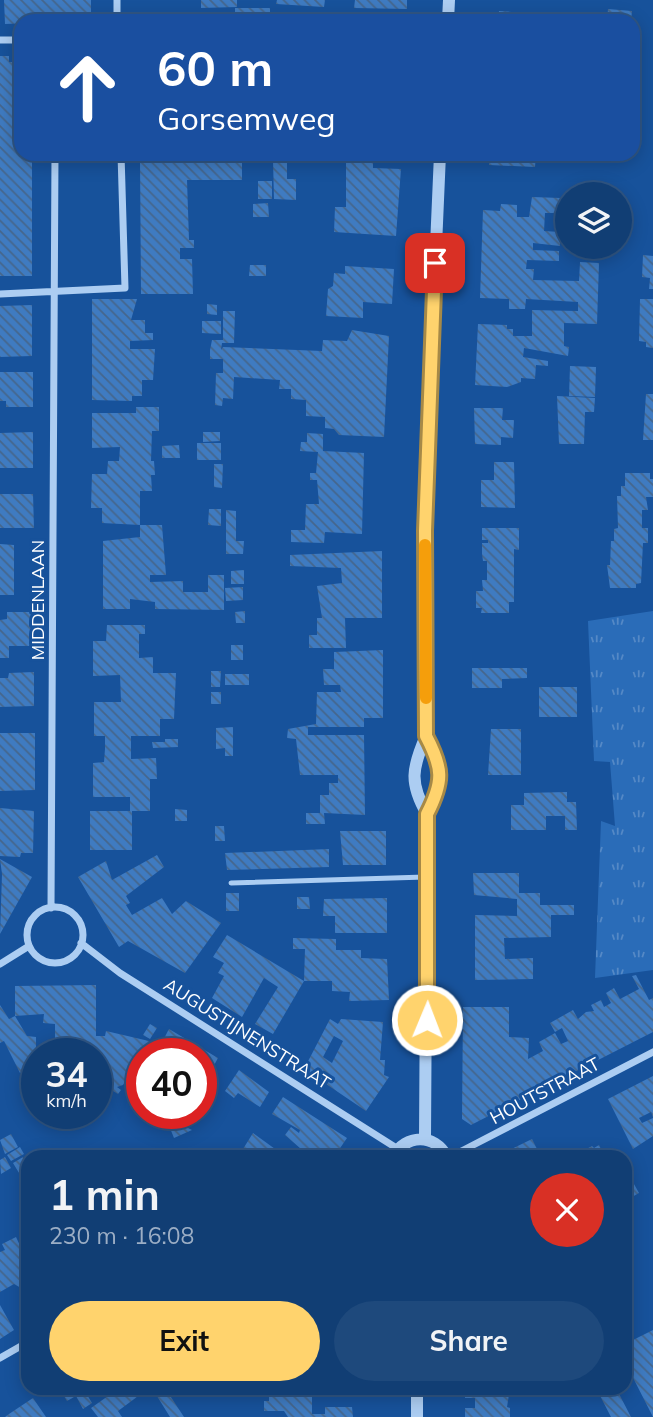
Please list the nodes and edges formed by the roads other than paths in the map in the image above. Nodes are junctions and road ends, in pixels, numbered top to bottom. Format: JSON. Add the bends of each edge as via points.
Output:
{"nodes":[{"id":1,"x":55,"y":161,"type":"edge"},
{"id":2,"x":121,"y":161,"type":"edge"},
{"id":3,"x":440,"y":161,"type":"edge"},
{"id":4,"x":56,"y":293,"type":"junction"},
{"id":5,"x":0,"y":294,"type":"edge"},
{"id":6,"x":426,"y":736,"type":"junction"},
{"id":7,"x":427,"y":814,"type":"junction"},
{"id":8,"x":428,"y":877,"type":"junction"},
{"id":9,"x":231,"y":883,"type":"dead end"},
{"id":10,"x":51,"y":908,"type":"junction"},
{"id":11,"x":82,"y":943,"type":"junction"},
{"id":12,"x":29,"y":946,"type":"junction"},
{"id":13,"x":0,"y":964,"type":"edge"},
{"id":14,"x":653,"y":1052,"type":"edge"},
{"id":15,"x":425,"y":1139,"type":"junction"},
{"id":16,"x":390,"y":1150,"type":"edge"},
{"id":17,"x":399,"y":1150,"type":"edge"},
{"id":18,"x":442,"y":1150,"type":"edge"},
{"id":19,"x":462,"y":1150,"type":"edge"},
{"id":20,"x":21,"y":1346,"type":"edge"},
{"id":21,"x":0,"y":1358,"type":"edge"},
{"id":22,"x":417,"y":1395,"type":"edge"},
{"id":23,"x":417,"y":1417,"type":"edge"}],
"edges":[{"from":1,"to":4,"type":"street","name":"MIDDENLAAN"},
{"from":2,"to":4,"type":"street","via":[[125,288]]},
{"from":3,"to":6,"type":"street","via":[[427,453]]},
{"from":4,"to":5,"type":"street"},
{"from":4,"to":10,"type":"street","name":"MIDDENLAAN"},
{"from":6,"to":7,"type":"street","via":[[415,762],[414,792]]},
{"from":6,"to":7,"type":"street","via":[[440,763],[439,791]]},
{"from":7,"to":8,"type":"street"},
{"from":8,"to":9,"type":"lane"},
{"from":8,"to":15,"type":"street"},
{"from":10,"to":11,"type":"street","via":[[67,910],[76,917]]},
{"from":10,"to":12,"type":"street","via":[[32,920]]},
{"from":11,"to":12,"type":"street","via":[[72,957],[55,963],[44,961]]},
{"from":11,"to":16,"type":"street","name":"AUGUSTIJNENSTRAAT","via":[[120,973]]},
{"from":12,"to":13,"type":"street"},
{"from":14,"to":19,"type":"street","name":"HOUTSTRAAT"},
{"from":15,"to":17,"type":"street","via":[[412,1139]]},
{"from":15,"to":18,"type":"street"},
{"from":20,"to":21,"type":"street"},
{"from":22,"to":23,"type":"street"}]}
